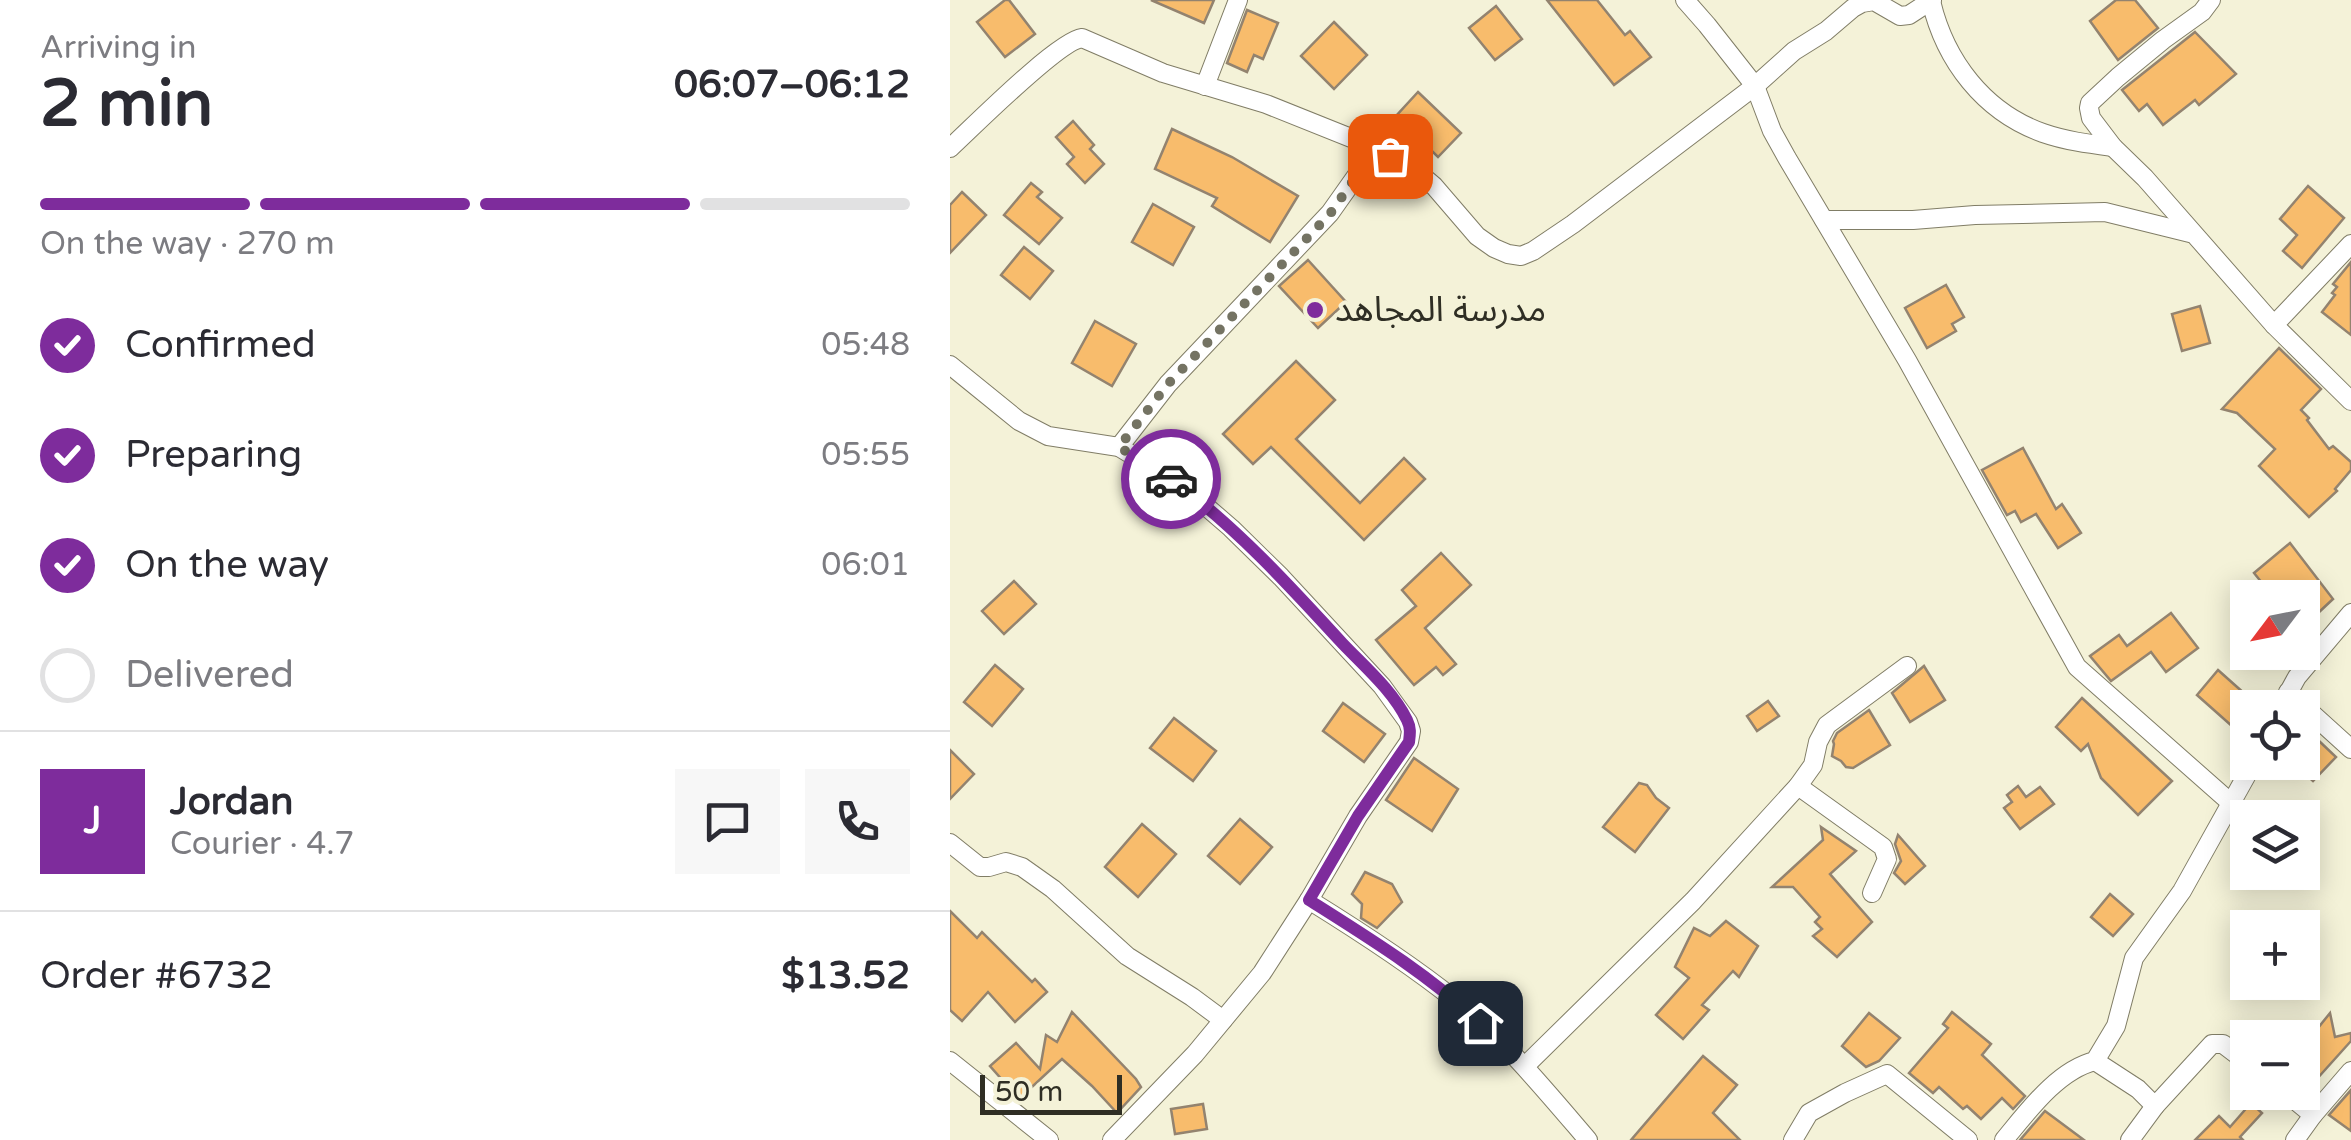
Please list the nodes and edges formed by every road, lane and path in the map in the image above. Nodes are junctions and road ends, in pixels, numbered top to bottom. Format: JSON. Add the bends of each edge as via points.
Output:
{"nodes":[{"id":1,"x":1238,"y":0,"type":"edge"},
{"id":2,"x":1685,"y":0,"type":"edge"},
{"id":3,"x":1932,"y":0,"type":"edge"},
{"id":4,"x":2212,"y":0,"type":"edge"},
{"id":5,"x":1205,"y":86,"type":"junction"},
{"id":6,"x":1755,"y":86,"type":"junction"},
{"id":7,"x":2113,"y":146,"type":"junction"},
{"id":8,"x":950,"y":148,"type":"edge"},
{"id":9,"x":1376,"y":148,"type":"junction"},
{"id":10,"x":1824,"y":220,"type":"junction"},
{"id":11,"x":2192,"y":233,"type":"junction"},
{"id":12,"x":2351,"y":244,"type":"edge"},
{"id":13,"x":2274,"y":325,"type":"junction"},
{"id":14,"x":950,"y":365,"type":"edge"},
{"id":15,"x":2351,"y":401,"type":"edge"},
{"id":16,"x":1119,"y":447,"type":"junction"},
{"id":17,"x":2351,"y":613,"type":"edge"},
{"id":18,"x":1907,"y":666,"type":"dead end"},
{"id":19,"x":2290,"y":690,"type":"edge"},
{"id":20,"x":2320,"y":726,"type":"edge"},
{"id":21,"x":2351,"y":749,"type":"edge"},
{"id":22,"x":1798,"y":786,"type":"junction"},
{"id":23,"x":2230,"y":802,"type":"edge"},
{"id":24,"x":2230,"y":805,"type":"edge"},
{"id":25,"x":950,"y":843,"type":"edge"},
{"id":26,"x":1872,"y":893,"type":"dead end"},
{"id":27,"x":1309,"y":900,"type":"junction"},
{"id":28,"x":1223,"y":1020,"type":"junction"},
{"id":29,"x":2230,"y":1050,"type":"edge"},
{"id":30,"x":950,"y":1061,"type":"edge"},
{"id":31,"x":2095,"y":1061,"type":"junction"},
{"id":32,"x":1525,"y":1066,"type":"junction"},
{"id":33,"x":2351,"y":1072,"type":"edge"},
{"id":34,"x":2155,"y":1106,"type":"junction"},
{"id":35,"x":2307,"y":1110,"type":"edge"},
{"id":36,"x":2313,"y":1115,"type":"junction"},
{"id":37,"x":1049,"y":1140,"type":"edge"},
{"id":38,"x":1112,"y":1140,"type":"edge"},
{"id":39,"x":1588,"y":1140,"type":"edge"},
{"id":40,"x":1793,"y":1140,"type":"edge"},
{"id":41,"x":1968,"y":1140,"type":"edge"},
{"id":42,"x":2004,"y":1140,"type":"edge"},
{"id":43,"x":2130,"y":1140,"type":"edge"},
{"id":44,"x":2294,"y":1140,"type":"edge"}],
"edges":[{"from":1,"to":5,"type":"street"},
{"from":2,"to":6,"type":"street"},
{"from":3,"to":6,"type":"street","via":[[1900,16],[1862,3]]},
{"from":3,"to":7,"type":"street","via":[[1943,41],[1981,96],[2042,133]]},
{"from":4,"to":7,"type":"street","via":[[2090,103],[2091,118]]},
{"from":5,"to":8,"type":"street","via":[[1076,38]]},
{"from":5,"to":9,"type":"street"},
{"from":6,"to":9,"type":"street","via":[[1521,256],[1477,236],[1434,186]]},
{"from":6,"to":10,"type":"street","via":[[1772,131]]},
{"from":7,"to":11,"type":"street"},
{"from":9,"to":16,"type":"street","via":[[1330,214],[1168,384]]},
{"from":10,"to":11,"type":"street","via":[[2105,212]]},
{"from":10,"to":23,"type":"street","via":[[2077,667]]},
{"from":11,"to":13,"type":"street"},
{"from":12,"to":13,"type":"street"},
{"from":13,"to":15,"type":"street"},
{"from":14,"to":16,"type":"street","via":[[1048,436]]},
{"from":16,"to":27,"type":"street","via":[[1231,528],[1382,686],[1408,722],[1409,742]]},
{"from":17,"to":19,"type":"street"},
{"from":18,"to":22,"type":"street","via":[[1828,725]]},
{"from":20,"to":21,"type":"street"},
{"from":22,"to":26,"type":"street","via":[[1882,847],[1888,859]]},
{"from":22,"to":32,"type":"street","via":[[1693,901]]},
{"from":24,"to":31,"type":"street","via":[[2182,891],[2134,958],[2116,1026]]},
{"from":25,"to":28,"type":"street","via":[[980,867],[1022,867],[1127,956]]},
{"from":27,"to":28,"type":"street"},
{"from":27,"to":32,"type":"street","via":[[1387,948]]},
{"from":28,"to":38,"type":"street"},
{"from":29,"to":34,"type":"street","via":[[2212,1044]]},
{"from":30,"to":37,"type":"street"},
{"from":31,"to":34,"type":"street"},
{"from":31,"to":42,"type":"street","via":[[2054,1084]]},
{"from":32,"to":39,"type":"street"},
{"from":33,"to":36,"type":"street"},
{"from":34,"to":43,"type":"street"},
{"from":35,"to":36,"type":"street"},
{"from":36,"to":44,"type":"street"},
{"from":40,"to":41,"type":"street","via":[[1809,1113],[1887,1074]]}]}
